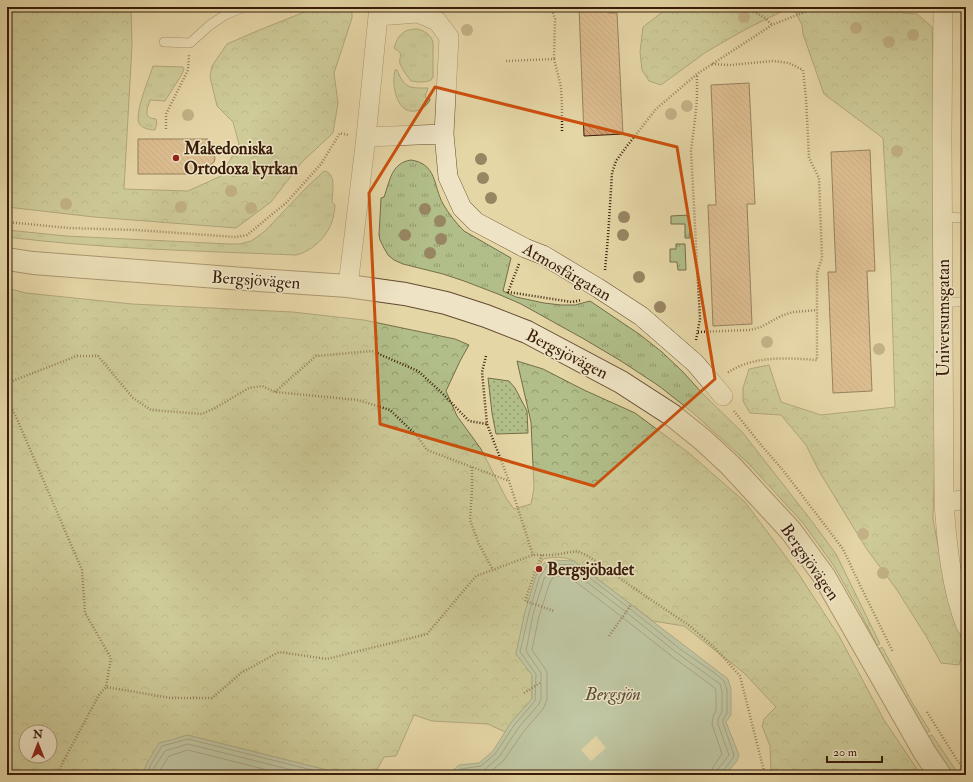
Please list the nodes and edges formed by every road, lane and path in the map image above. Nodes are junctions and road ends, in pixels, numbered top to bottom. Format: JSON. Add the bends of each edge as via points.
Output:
{"nodes":[{"id":1,"x":244,"y":7,"type":"edge"},
{"id":2,"x":551,"y":7,"type":"edge"},
{"id":3,"x":746,"y":7,"type":"edge"},
{"id":4,"x":817,"y":7,"type":"edge"},
{"id":5,"x":943,"y":7,"type":"edge"},
{"id":6,"x":378,"y":12,"type":"edge"},
{"id":7,"x":772,"y":26,"type":"junction"},
{"id":8,"x":164,"y":42,"type":"dead end"},
{"id":9,"x":190,"y":43,"type":"junction"},
{"id":10,"x":554,"y":59,"type":"junction"},
{"id":11,"x":506,"y":61,"type":"dead end"},
{"id":12,"x":711,"y":64,"type":"junction"},
{"id":13,"x":697,"y":74,"type":"junction"},
{"id":14,"x":166,"y":129,"type":"dead end"},
{"id":15,"x":562,"y":132,"type":"dead end"},
{"id":16,"x":444,"y":134,"type":"junction"},
{"id":17,"x":366,"y":137,"type":"junction"},
{"id":18,"x":943,"y":217,"type":"junction"},
{"id":19,"x":966,"y":218,"type":"edge"},
{"id":20,"x":7,"y":222,"type":"edge"},
{"id":21,"x":7,"y":259,"type":"edge"},
{"id":22,"x":519,"y":263,"type":"dead end"},
{"id":23,"x":348,"y":286,"type":"junction"},
{"id":24,"x":598,"y":288,"type":"junction"},
{"id":25,"x":943,"y":302,"type":"junction"},
{"id":26,"x":966,"y":302,"type":"edge"},
{"id":27,"x":817,"y":310,"type":"junction"},
{"id":28,"x":698,"y":332,"type":"junction"},
{"id":29,"x":683,"y":353,"type":"junction"},
{"id":30,"x":486,"y":356,"type":"dead end"},
{"id":31,"x":7,"y":383,"type":"edge"},
{"id":32,"x":717,"y":390,"type":"junction"},
{"id":33,"x":275,"y":392,"type":"junction"},
{"id":34,"x":7,"y":399,"type":"edge"},
{"id":35,"x":487,"y":424,"type":"junction"},
{"id":36,"x":472,"y":467,"type":"junction"},
{"id":37,"x":509,"y":481,"type":"junction"},
{"id":38,"x":966,"y":500,"type":"edge"},
{"id":39,"x":944,"y":503,"type":"junction"},
{"id":40,"x":533,"y":555,"type":"junction"},
{"id":41,"x":542,"y":555,"type":"junction"},
{"id":42,"x":493,"y":570,"type":"junction"},
{"id":43,"x":631,"y":605,"type":"dead end"},
{"id":44,"x":554,"y":611,"type":"dead end"},
{"id":45,"x":966,"y":626,"type":"edge"},
{"id":46,"x":609,"y":636,"type":"dead end"},
{"id":47,"x":893,"y":653,"type":"dead end"},
{"id":48,"x":540,"y":683,"type":"dead end"},
{"id":49,"x":106,"y":687,"type":"junction"},
{"id":50,"x":524,"y":693,"type":"dead end"},
{"id":51,"x":924,"y":708,"type":"dead end"},
{"id":52,"x":966,"y":772,"type":"edge"},
{"id":53,"x":57,"y":775,"type":"edge"},
{"id":54,"x":765,"y":775,"type":"edge"},
{"id":55,"x":940,"y":775,"type":"edge"}],
"edges":[{"from":1,"to":9,"type":"lane","via":[[225,15]]},
{"from":2,"to":10,"type":"path","via":[[555,19]]},
{"from":3,"to":7,"type":"path","via":[[765,18]]},
{"from":4,"to":7,"type":"path"},
{"from":5,"to":18,"type":"street","name":"Universumsgatan"},
{"from":6,"to":16,"type":"street","name":"Atmosfärgatan","via":[[418,13],[437,21],[449,37]]},
{"from":6,"to":17,"type":"street","name":"Atmosfärgatan"},
{"from":7,"to":12,"type":"path"},
{"from":8,"to":9,"type":"lane"},
{"from":9,"to":14,"type":"path","via":[[188,70],[166,114]]},
{"from":10,"to":11,"type":"path"},
{"from":10,"to":15,"type":"path","via":[[561,87]]},
{"from":12,"to":13,"type":"path"},
{"from":12,"to":27,"type":"path","via":[[773,61],[789,63],[803,70],[809,158],[819,178],[822,258],[816,273]]},
{"from":13,"to":24,"type":"path","via":[[656,109],[616,161],[612,173],[605,272]]},
{"from":13,"to":28,"type":"path","via":[[691,151],[700,319]]},
{"from":16,"to":17,"type":"street"},
{"from":16,"to":24,"type":"street","name":"Atmosfärgatan","via":[[448,177],[462,208],[476,222],[543,255]]},
{"from":17,"to":20,"type":"path","via":[[340,134],[321,164],[287,202],[248,235],[236,237],[69,228]]},
{"from":17,"to":23,"type":"street","name":"Atmosfärgatan"},
{"from":18,"to":19,"type":"lane"},
{"from":18,"to":25,"type":"street","name":"Universumsgatan"},
{"from":21,"to":23,"type":"street","name":"Bergsjövägen","via":[[33,264]]},
{"from":22,"to":24,"type":"path","via":[[508,292],[572,302],[586,299]]},
{"from":23,"to":55,"type":"street","name":"Bergsjövägen","via":[[446,303],[527,332],[621,382],[672,415],[703,440],[730,465],[791,531],[824,576]]},
{"from":24,"to":29,"type":"street","name":"Atmosfärgatan","via":[[640,316]]},
{"from":25,"to":26,"type":"lane"},
{"from":25,"to":39,"type":"street","name":"Universumsgatan"},
{"from":27,"to":28,"type":"path","via":[[793,312],[750,330]]},
{"from":27,"to":32,"type":"path","via":[[817,360],[774,358],[753,361],[736,367]]},
{"from":28,"to":29,"type":"path","via":[[696,341]]},
{"from":29,"to":32,"type":"street","name":"Atmosfärgatan"},
{"from":30,"to":35,"type":"path","via":[[482,372]]},
{"from":31,"to":33,"type":"path","via":[[77,356],[98,356],[134,398],[151,410],[202,414],[249,388],[262,386]]},
{"from":32,"to":47,"type":"path","via":[[843,549]]},
{"from":33,"to":35,"type":"path","via":[[316,356],[372,351],[418,371],[469,421]]},
{"from":33,"to":36,"type":"path","via":[[358,400],[390,410],[417,436],[427,450]]},
{"from":34,"to":49,"type":"path","via":[[82,570],[85,613],[111,658]]},
{"from":35,"to":37,"type":"path"},
{"from":36,"to":37,"type":"path"},
{"from":36,"to":42,"type":"path","via":[[470,520]]},
{"from":37,"to":40,"type":"path"},
{"from":38,"to":39,"type":"street"},
{"from":39,"to":45,"type":"street","name":"Universumsgatan","via":[[954,585]]},
{"from":40,"to":41,"type":"path"},
{"from":40,"to":42,"type":"path"},
{"from":41,"to":44,"type":"path","via":[[525,601]]},
{"from":41,"to":54,"type":"path","via":[[577,551],[588,556],[690,626],[715,648],[740,676]]},
{"from":42,"to":49,"type":"path","via":[[476,576],[427,634],[327,659],[279,652],[241,672],[212,698],[171,698]]},
{"from":43,"to":46,"type":"path"},
{"from":48,"to":50,"type":"path"},
{"from":49,"to":53,"type":"path"},
{"from":51,"to":52,"type":"path"}]}
